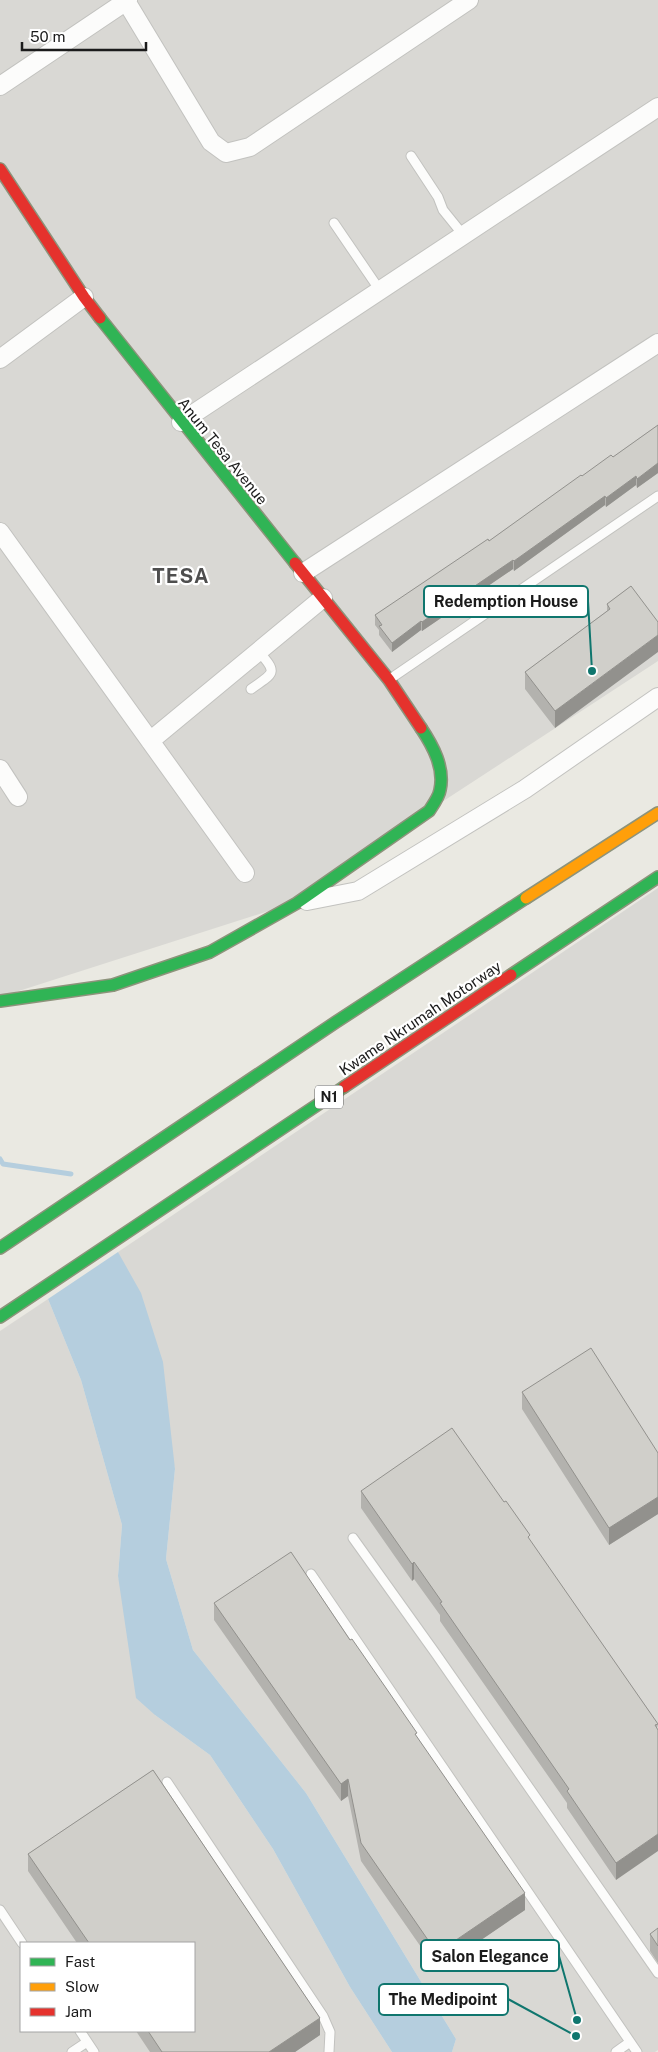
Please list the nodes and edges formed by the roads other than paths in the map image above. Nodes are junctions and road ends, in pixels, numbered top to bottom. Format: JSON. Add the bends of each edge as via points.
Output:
{"nodes":[{"id":1,"x":469,"y":0,"type":"edge"},
{"id":2,"x":122,"y":2,"type":"edge"},
{"id":3,"x":0,"y":86,"type":"edge"},
{"id":4,"x":658,"y":107,"type":"edge"},
{"id":5,"x":411,"y":156,"type":"dead end"},
{"id":6,"x":0,"y":169,"type":"edge"},
{"id":7,"x":334,"y":223,"type":"dead end"},
{"id":8,"x":464,"y":236,"type":"junction"},
{"id":9,"x":379,"y":289,"type":"junction"},
{"id":10,"x":84,"y":297,"type":"junction"},
{"id":11,"x":658,"y":343,"type":"edge"},
{"id":12,"x":0,"y":358,"type":"edge"},
{"id":13,"x":181,"y":422,"type":"junction"},
{"id":14,"x":658,"y":496,"type":"edge"},
{"id":15,"x":0,"y":532,"type":"edge"},
{"id":16,"x":303,"y":573,"type":"junction"},
{"id":17,"x":323,"y":598,"type":"junction"},
{"id":18,"x":259,"y":652,"type":"junction"},
{"id":19,"x":389,"y":680,"type":"junction"},
{"id":20,"x":251,"y":689,"type":"dead end"},
{"id":21,"x":658,"y":697,"type":"edge"},
{"id":22,"x":150,"y":741,"type":"junction"},
{"id":23,"x":0,"y":769,"type":"edge"},
{"id":24,"x":18,"y":796,"type":"dead end"},
{"id":25,"x":658,"y":813,"type":"edge"},
{"id":26,"x":245,"y":873,"type":"dead end"},
{"id":27,"x":658,"y":877,"type":"edge"},
{"id":28,"x":297,"y":903,"type":"junction"},
{"id":29,"x":0,"y":1001,"type":"edge"},
{"id":30,"x":0,"y":1248,"type":"edge"},
{"id":31,"x":0,"y":1317,"type":"edge"},
{"id":32,"x":353,"y":1538,"type":"dead end"},
{"id":33,"x":311,"y":1574,"type":"dead end"},
{"id":34,"x":167,"y":1782,"type":"dead end"},
{"id":35,"x":0,"y":1910,"type":"edge"},
{"id":36,"x":21,"y":1942,"type":"edge"},
{"id":37,"x":658,"y":1973,"type":"edge"},
{"id":38,"x":81,"y":2032,"type":"edge"},
{"id":39,"x":87,"y":2042,"type":"junction"},
{"id":40,"x":630,"y":2042,"type":"junction"},
{"id":41,"x":72,"y":2052,"type":"edge"},
{"id":42,"x":94,"y":2052,"type":"edge"},
{"id":43,"x":329,"y":2052,"type":"edge"},
{"id":44,"x":616,"y":2052,"type":"edge"},
{"id":45,"x":637,"y":2052,"type":"edge"}],
"edges":[{"from":1,"to":2,"type":"street","via":[[250,147],[226,153],[211,142]]},
{"from":2,"to":3,"type":"street"},
{"from":4,"to":8,"type":"street"},
{"from":5,"to":8,"type":"lane","via":[[443,210]]},
{"from":6,"to":10,"type":"main road","name":"Anum Tesa Avenue"},
{"from":7,"to":9,"type":"lane"},
{"from":8,"to":9,"type":"street"},
{"from":9,"to":13,"type":"street"},
{"from":10,"to":12,"type":"street"},
{"from":10,"to":13,"type":"main road","name":"Anum Tesa Avenue"},
{"from":11,"to":16,"type":"street"},
{"from":13,"to":16,"type":"main road","name":"Anum Tesa Avenue"},
{"from":14,"to":19,"type":"lane"},
{"from":15,"to":22,"type":"street"},
{"from":16,"to":17,"type":"main road","name":"Anum Tesa Avenue"},
{"from":17,"to":18,"type":"street"},
{"from":17,"to":19,"type":"main road","name":"Anum Tesa Avenue"},
{"from":18,"to":20,"type":"lane","via":[[273,670]]},
{"from":18,"to":22,"type":"street"},
{"from":19,"to":28,"type":"main road","name":"Anum Tesa Avenue","via":[[432,744],[442,773],[440,792],[429,811]]},
{"from":21,"to":28,"type":"street","via":[[524,789],[358,891]]},
{"from":22,"to":26,"type":"street"},
{"from":23,"to":24,"type":"street"},
{"from":25,"to":30,"type":"main road","via":[[344,1017]]},
{"from":27,"to":31,"type":"main road","name":"Kwame Nkrumah Motorway","number":"N1"},
{"from":28,"to":29,"type":"main road","name":"Anum Tesa Avenue","via":[[210,952],[122,982]]},
{"from":32,"to":37,"type":"lane"},
{"from":33,"to":40,"type":"lane"},
{"from":34,"to":43,"type":"lane","via":[[323,2016],[330,2032]]},
{"from":35,"to":36,"type":"lane"},
{"from":38,"to":39,"type":"lane"},
{"from":39,"to":41,"type":"lane"},
{"from":39,"to":42,"type":"lane"},
{"from":40,"to":44,"type":"lane"},
{"from":40,"to":45,"type":"lane"}]}
